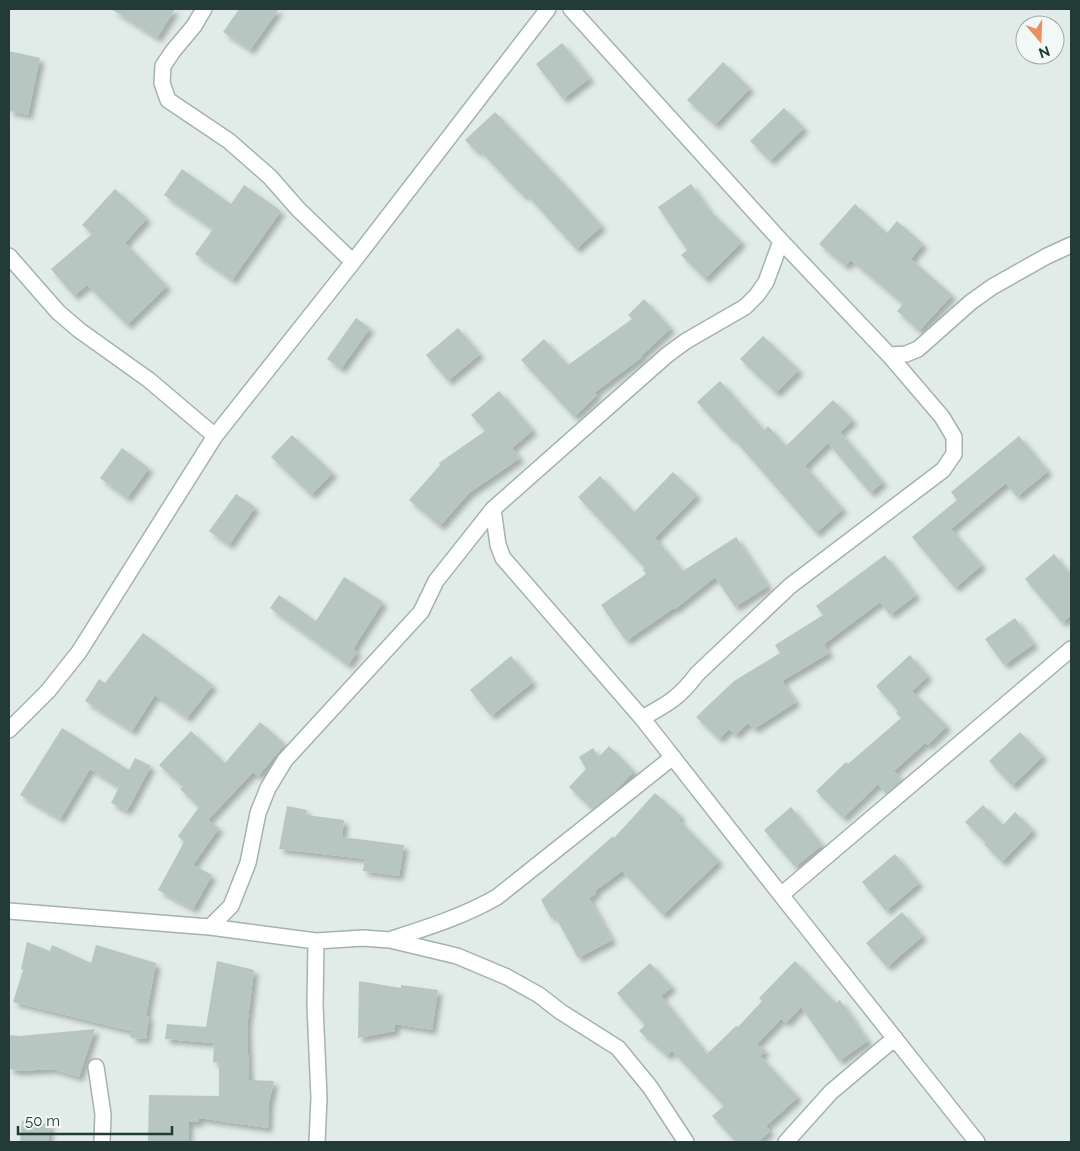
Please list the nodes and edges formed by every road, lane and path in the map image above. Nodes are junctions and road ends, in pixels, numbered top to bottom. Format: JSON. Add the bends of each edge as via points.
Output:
{"nodes":[{"id":1,"x":204,"y":9,"type":"edge"},
{"id":2,"x":548,"y":9,"type":"edge"},
{"id":3,"x":571,"y":9,"type":"edge"},
{"id":4,"x":781,"y":241,"type":"junction"},
{"id":5,"x":1071,"y":245,"type":"edge"},
{"id":6,"x":9,"y":256,"type":"edge"},
{"id":7,"x":353,"y":262,"type":"junction"},
{"id":8,"x":889,"y":355,"type":"junction"},
{"id":9,"x":215,"y":436,"type":"junction"},
{"id":10,"x":492,"y":509,"type":"junction"},
{"id":11,"x":1071,"y":649,"type":"edge"},
{"id":12,"x":642,"y":718,"type":"junction"},
{"id":13,"x":9,"y":730,"type":"edge"},
{"id":14,"x":673,"y":757,"type":"junction"},
{"id":15,"x":780,"y":895,"type":"junction"},
{"id":16,"x":9,"y":911,"type":"edge"},
{"id":17,"x":210,"y":927,"type":"junction"},
{"id":18,"x":390,"y":940,"type":"junction"},
{"id":19,"x":316,"y":941,"type":"junction"},
{"id":20,"x":895,"y":1038,"type":"junction"},
{"id":21,"x":96,"y":1067,"type":"dead end"},
{"id":22,"x":102,"y":1142,"type":"edge"},
{"id":23,"x":317,"y":1142,"type":"edge"},
{"id":24,"x":686,"y":1142,"type":"edge"},
{"id":25,"x":786,"y":1142,"type":"edge"},
{"id":26,"x":977,"y":1142,"type":"edge"}],
"edges":[{"from":1,"to":7,"type":"street","via":[[163,66],[162,83],[168,100],[228,141],[270,177]]},
{"from":2,"to":7,"type":"street"},
{"from":3,"to":4,"type":"street"},
{"from":4,"to":8,"type":"street"},
{"from":4,"to":10,"type":"street","via":[[758,295],[745,307],[667,355]]},
{"from":5,"to":8,"type":"street","via":[[992,287],[918,349]]},
{"from":6,"to":9,"type":"street","via":[[58,312],[150,380]]},
{"from":7,"to":9,"type":"street"},
{"from":8,"to":12,"type":"street","via":[[942,417],[954,437],[954,454],[943,470],[790,586],[697,674],[685,690]]},
{"from":9,"to":13,"type":"street","via":[[79,652],[48,691]]},
{"from":10,"to":12,"type":"street","via":[[503,558]]},
{"from":10,"to":17,"type":"street","via":[[436,581],[420,612],[285,760],[258,813],[248,863],[232,906]]},
{"from":11,"to":15,"type":"street"},
{"from":12,"to":14,"type":"street"},
{"from":14,"to":15,"type":"street"},
{"from":14,"to":18,"type":"street","via":[[497,897],[456,918]]},
{"from":15,"to":20,"type":"street"},
{"from":16,"to":17,"type":"street"},
{"from":17,"to":19,"type":"street"},
{"from":18,"to":19,"type":"street"},
{"from":18,"to":24,"type":"street","via":[[457,956],[507,977],[618,1048],[650,1087]]},
{"from":19,"to":23,"type":"street"},
{"from":20,"to":25,"type":"street","via":[[831,1092]]},
{"from":20,"to":26,"type":"street"},
{"from":21,"to":22,"type":"street","via":[[103,1114]]}]}
